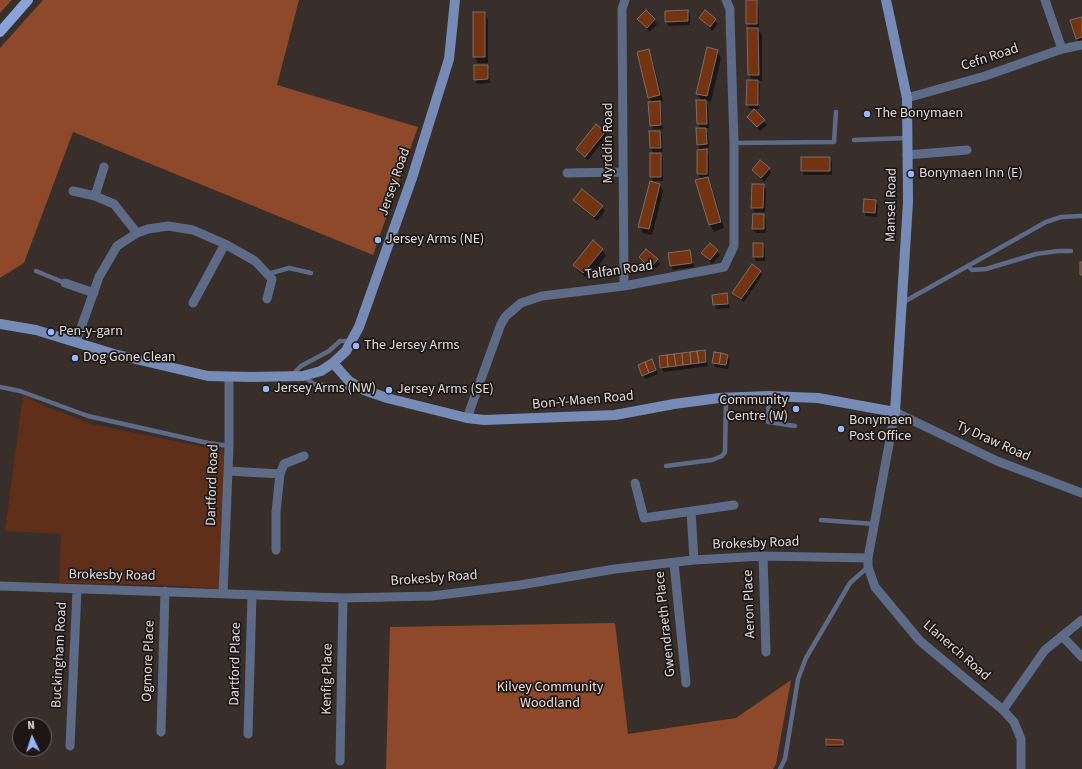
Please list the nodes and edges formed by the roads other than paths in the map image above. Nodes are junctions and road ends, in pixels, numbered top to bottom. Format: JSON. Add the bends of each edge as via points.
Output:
{"nodes":[{"id":1,"x":28,"y":0,"type":"edge"},
{"id":2,"x":455,"y":0,"type":"edge"},
{"id":3,"x":625,"y":0,"type":"edge"},
{"id":4,"x":726,"y":0,"type":"edge"},
{"id":5,"x":886,"y":0,"type":"edge"},
{"id":6,"x":1045,"y":0,"type":"edge"},
{"id":7,"x":0,"y":32,"type":"edge"},
{"id":8,"x":1082,"y":45,"type":"edge"},
{"id":9,"x":1062,"y":49,"type":"junction"},
{"id":10,"x":907,"y":98,"type":"junction"},
{"id":11,"x":836,"y":112,"type":"dead end"},
{"id":12,"x":907,"y":138,"type":"junction"},
{"id":13,"x":854,"y":140,"type":"dead end"},
{"id":14,"x":734,"y":143,"type":"junction"},
{"id":15,"x":967,"y":150,"type":"dead end"},
{"id":16,"x":907,"y":155,"type":"junction"},
{"id":17,"x":104,"y":167,"type":"dead end"},
{"id":18,"x":623,"y":172,"type":"junction"},
{"id":19,"x":567,"y":173,"type":"dead end"},
{"id":20,"x":73,"y":191,"type":"dead end"},
{"id":21,"x":95,"y":196,"type":"junction"},
{"id":22,"x":1082,"y":216,"type":"edge"},
{"id":23,"x":137,"y":233,"type":"junction"},
{"id":24,"x":225,"y":244,"type":"junction"},
{"id":25,"x":1071,"y":251,"type":"dead end"},
{"id":26,"x":968,"y":266,"type":"junction"},
{"id":27,"x":36,"y":271,"type":"dead end"},
{"id":28,"x":311,"y":272,"type":"dead end"},
{"id":29,"x":268,"y":274,"type":"junction"},
{"id":30,"x":65,"y":282,"type":"joint"},
{"id":31,"x":624,"y":286,"type":"junction"},
{"id":32,"x":94,"y":293,"type":"junction"},
{"id":33,"x":267,"y":300,"type":"dead end"},
{"id":34,"x":193,"y":303,"type":"dead end"},
{"id":35,"x":902,"y":304,"type":"junction"},
{"id":36,"x":0,"y":324,"type":"edge"},
{"id":37,"x":352,"y":341,"type":"junction"},
{"id":38,"x":76,"y":342,"type":"junction"},
{"id":39,"x":333,"y":363,"type":"junction"},
{"id":40,"x":299,"y":376,"type":"junction"},
{"id":41,"x":229,"y":377,"type":"junction"},
{"id":42,"x":0,"y":388,"type":"edge"},
{"id":43,"x":364,"y":390,"type":"junction"},
{"id":44,"x":769,"y":396,"type":"junction"},
{"id":45,"x":726,"y":398,"type":"junction"},
{"id":46,"x":895,"y":412,"type":"junction"},
{"id":47,"x":467,"y":418,"type":"junction"},
{"id":48,"x":795,"y":426,"type":"dead end"},
{"id":49,"x":230,"y":446,"type":"junction"},
{"id":50,"x":304,"y":456,"type":"dead end"},
{"id":51,"x":666,"y":466,"type":"dead end"},
{"id":52,"x":228,"y":471,"type":"junction"},
{"id":53,"x":280,"y":474,"type":"junction"},
{"id":54,"x":635,"y":483,"type":"dead end"},
{"id":55,"x":1082,"y":493,"type":"edge"},
{"id":56,"x":734,"y":505,"type":"dead end"},
{"id":57,"x":691,"y":511,"type":"junction"},
{"id":58,"x":821,"y":520,"type":"dead end"},
{"id":59,"x":874,"y":524,"type":"junction"},
{"id":60,"x":276,"y":550,"type":"dead end"},
{"id":61,"x":763,"y":556,"type":"junction"},
{"id":62,"x":694,"y":560,"type":"junction"},
{"id":63,"x":674,"y":563,"type":"junction"},
{"id":64,"x":868,"y":563,"type":"junction"},
{"id":65,"x":0,"y":586,"type":"edge"},
{"id":66,"x":77,"y":590,"type":"junction"},
{"id":67,"x":165,"y":591,"type":"junction"},
{"id":68,"x":223,"y":594,"type":"junction"},
{"id":69,"x":252,"y":595,"type":"junction"},
{"id":70,"x":343,"y":598,"type":"junction"},
{"id":71,"x":1082,"y":620,"type":"edge"},
{"id":72,"x":1062,"y":636,"type":"junction"},
{"id":73,"x":766,"y":652,"type":"dead end"},
{"id":74,"x":1082,"y":657,"type":"edge"},
{"id":75,"x":686,"y":683,"type":"dead end"},
{"id":76,"x":1003,"y":710,"type":"junction"},
{"id":77,"x":161,"y":732,"type":"dead end"},
{"id":78,"x":248,"y":734,"type":"dead end"},
{"id":79,"x":70,"y":746,"type":"dead end"},
{"id":80,"x":340,"y":761,"type":"dead end"},
{"id":81,"x":780,"y":769,"type":"edge"},
{"id":82,"x":1021,"y":769,"type":"edge"}],
"edges":[{"from":1,"to":7,"type":"main road"},
{"from":2,"to":37,"type":"street","name":"Jersey Road","via":[[449,59],[412,178]]},
{"from":3,"to":18,"type":"street","name":"Myrddin Road","via":[[622,9]]},
{"from":4,"to":14,"type":"street","via":[[730,9]]},
{"from":5,"to":10,"type":"street","name":"Mansel Road"},
{"from":6,"to":9,"type":"street"},
{"from":8,"to":9,"type":"street","name":"Cefn Road"},
{"from":9,"to":10,"type":"street","name":"Cefn Road","via":[[984,76]]},
{"from":10,"to":12,"type":"street","name":"Mansel Road"},
{"from":11,"to":14,"type":"lane","via":[[834,142]]},
{"from":12,"to":13,"type":"lane"},
{"from":12,"to":16,"type":"street","name":"Mansel Road"},
{"from":14,"to":31,"type":"street","name":"Talfan Road","via":[[734,246],[724,268]]},
{"from":15,"to":16,"type":"street"},
{"from":16,"to":35,"type":"street","name":"Mansel Road","via":[[908,202]]},
{"from":17,"to":21,"type":"street"},
{"from":18,"to":19,"type":"street"},
{"from":18,"to":31,"type":"street","name":"Myrddin Road"},
{"from":20,"to":21,"type":"street"},
{"from":21,"to":23,"type":"street","via":[[114,204]]},
{"from":22,"to":26,"type":"lane","via":[[1061,217],[1046,222]]},
{"from":23,"to":24,"type":"street","via":[[168,226],[193,230]]},
{"from":23,"to":32,"type":"street","via":[[117,246],[99,277]]},
{"from":24,"to":29,"type":"street","via":[[255,261]]},
{"from":24,"to":34,"type":"street"},
{"from":25,"to":26,"type":"lane","via":[[1058,250],[1036,254],[986,269],[972,270]]},
{"from":26,"to":35,"type":"lane"},
{"from":27,"to":30,"type":"lane"},
{"from":28,"to":29,"type":"lane","via":[[289,268]]},
{"from":29,"to":33,"type":"street","via":[[272,279]]},
{"from":30,"to":32,"type":"street"},
{"from":31,"to":47,"type":"street","name":"Talfan Road","via":[[542,296],[521,303],[513,309],[495,336]]},
{"from":32,"to":38,"type":"street"},
{"from":35,"to":46,"type":"street","name":"Mansel Road"},
{"from":36,"to":38,"type":"street","name":"Jersey Road","via":[[36,330]]},
{"from":37,"to":39,"type":"street","name":"Jersey Road"},
{"from":37,"to":40,"type":"lane","via":[[340,341],[329,351],[297,368]]},
{"from":38,"to":41,"type":"street","name":"Jersey Road","via":[[208,376]]},
{"from":39,"to":40,"type":"street","name":"Jersey Road","via":[[321,371]]},
{"from":39,"to":43,"type":"street","name":"Bon-Y-Maen Road","via":[[349,381]]},
{"from":40,"to":41,"type":"street","name":"Jersey Road"},
{"from":40,"to":43,"type":"lane","via":[[314,384]]},
{"from":41,"to":49,"type":"street","name":"Dartford Road"},
{"from":42,"to":49,"type":"lane","via":[[20,391],[88,416]]},
{"from":43,"to":47,"type":"street","name":"Bon-Y-Maen Road"},
{"from":44,"to":45,"type":"street","name":"Bon-Y-Maen Road"},
{"from":44,"to":46,"type":"street","name":"Bon-Y-Maen Road","via":[[818,398]]},
{"from":44,"to":48,"type":"lane","via":[[768,422]]},
{"from":45,"to":47,"type":"street","name":"Bon-Y-Maen Road","via":[[615,415],[502,421]]},
{"from":45,"to":51,"type":"lane","via":[[725,452],[722,456],[712,460]]},
{"from":46,"to":55,"type":"street","name":"Ty Draw Road","via":[[997,461]]},
{"from":46,"to":59,"type":"street","name":"Llanerch Road"},
{"from":49,"to":52,"type":"street","name":"Dartford Road"},
{"from":50,"to":53,"type":"street","via":[[284,464]]},
{"from":52,"to":53,"type":"street"},
{"from":52,"to":68,"type":"street","name":"Dartford Road"},
{"from":53,"to":60,"type":"street"},
{"from":54,"to":57,"type":"street","via":[[644,518]]},
{"from":56,"to":57,"type":"street"},
{"from":57,"to":62,"type":"street"},
{"from":58,"to":59,"type":"lane"},
{"from":59,"to":64,"type":"street","name":"Llanerch Road"},
{"from":61,"to":62,"type":"street","name":"Brokesby Road"},
{"from":61,"to":64,"type":"street","name":"Brokesby Road"},
{"from":61,"to":73,"type":"street","name":"Aeron Place"},
{"from":62,"to":63,"type":"street","name":"Brokesby Road"},
{"from":63,"to":70,"type":"street","name":"Brokesby Road","via":[[615,569],[432,596]]},
{"from":63,"to":75,"type":"street","name":"Gwendraeth Place"},
{"from":64,"to":76,"type":"street","name":"Llanerch Road","via":[[875,587],[920,641]]},
{"from":64,"to":81,"type":"lane","via":[[850,583],[806,658],[798,679],[785,759]]},
{"from":65,"to":66,"type":"street","name":"Brokesby Road"},
{"from":66,"to":67,"type":"street","name":"Brokesby Road"},
{"from":66,"to":79,"type":"street","name":"Buckingham Road"},
{"from":67,"to":68,"type":"street","name":"Brokesby Road"},
{"from":67,"to":77,"type":"street","name":"Ogmore Place"},
{"from":68,"to":69,"type":"street","name":"Brokesby Road"},
{"from":69,"to":70,"type":"street","name":"Brokesby Road"},
{"from":69,"to":78,"type":"street","name":"Dartford Place"},
{"from":70,"to":80,"type":"street","name":"Kenfig Place"},
{"from":71,"to":72,"type":"street"},
{"from":72,"to":74,"type":"street"},
{"from":72,"to":76,"type":"street","via":[[1045,650]]},
{"from":76,"to":82,"type":"street","name":"Llanerch Road","via":[[1014,722],[1021,739]]}]}
